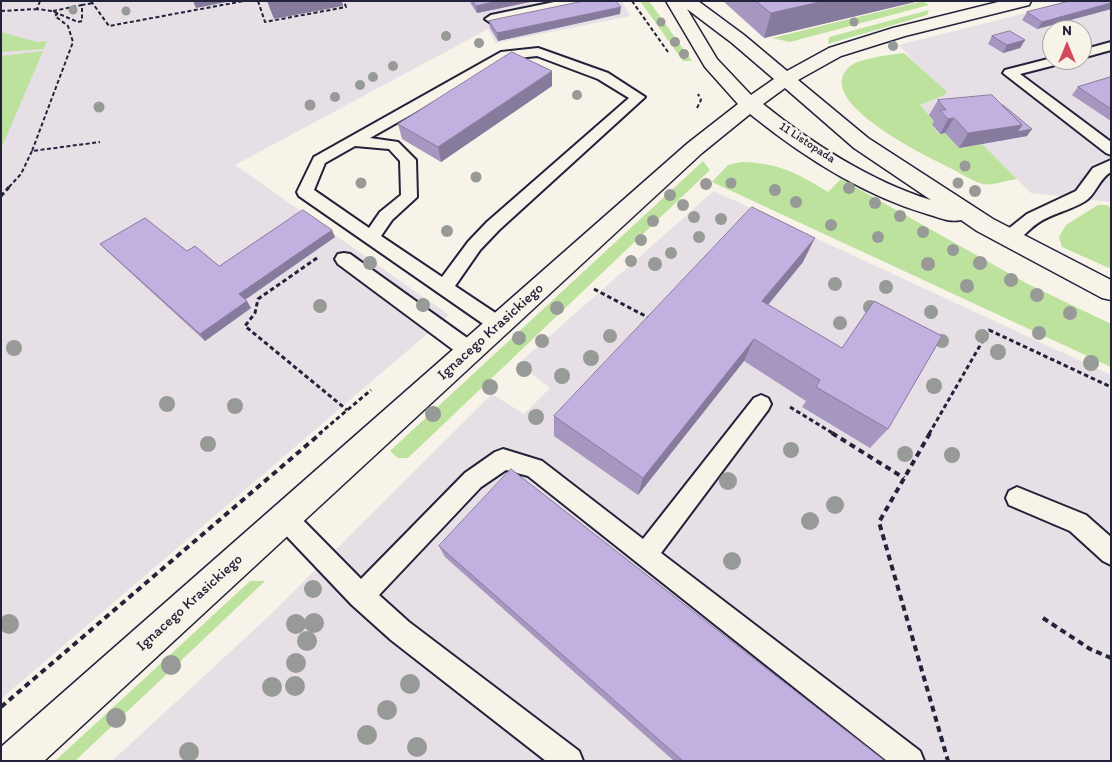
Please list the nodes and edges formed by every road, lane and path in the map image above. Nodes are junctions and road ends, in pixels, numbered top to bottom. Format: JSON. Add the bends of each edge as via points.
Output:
{"nodes":[{"id":1,"x":40,"y":1,"type":"edge"},
{"id":2,"x":244,"y":1,"type":"edge"},
{"id":3,"x":258,"y":1,"type":"edge"},
{"id":4,"x":344,"y":1,"type":"edge"},
{"id":5,"x":578,"y":1,"type":"edge"},
{"id":6,"x":632,"y":1,"type":"edge"},
{"id":7,"x":674,"y":1,"type":"edge"},
{"id":8,"x":687,"y":1,"type":"edge"},
{"id":9,"x":1023,"y":1,"type":"edge"},
{"id":10,"x":92,"y":2,"type":"edge"},
{"id":11,"x":82,"y":5,"type":"junction"},
{"id":12,"x":37,"y":9,"type":"junction"},
{"id":13,"x":1,"y":11,"type":"edge"},
{"id":14,"x":52,"y":11,"type":"junction"},
{"id":15,"x":58,"y":13,"type":"junction"},
{"id":16,"x":490,"y":20,"type":"edge"},
{"id":17,"x":1111,"y":46,"type":"edge"},
{"id":18,"x":1092,"y":51,"type":"edge"},
{"id":19,"x":671,"y":55,"type":"dead end"},
{"id":20,"x":1042,"y":64,"type":"edge"},
{"id":21,"x":784,"y":80,"type":"junction"},
{"id":22,"x":695,"y":90,"type":"dead end"},
{"id":23,"x":750,"y":104,"type":"junction"},
{"id":24,"x":695,"y":113,"type":"dead end"},
{"id":25,"x":353,"y":141,"type":"junction"},
{"id":26,"x":100,"y":142,"type":"dead end"},
{"id":27,"x":1111,"y":150,"type":"edge"},
{"id":28,"x":32,"y":151,"type":"junction"},
{"id":29,"x":1107,"y":172,"type":"edge"},
{"id":30,"x":1,"y":196,"type":"edge"},
{"id":31,"x":985,"y":225,"type":"junction"},
{"id":32,"x":371,"y":237,"type":"junction"},
{"id":33,"x":1008,"y":238,"type":"junction"},
{"id":34,"x":344,"y":259,"type":"joint"},
{"id":35,"x":444,"y":288,"type":"junction"},
{"id":36,"x":594,"y":289,"type":"dead end"},
{"id":37,"x":1111,"y":291,"type":"edge"},
{"id":38,"x":659,"y":323,"type":"edge"},
{"id":39,"x":499,"y":325,"type":"junction"},
{"id":40,"x":470,"y":351,"type":"junction"},
{"id":41,"x":376,"y":386,"type":"dead end"},
{"id":42,"x":1111,"y":387,"type":"edge"},
{"id":43,"x":771,"y":403,"type":"joint"},
{"id":44,"x":347,"y":410,"type":"junction"},
{"id":45,"x":904,"y":478,"type":"junction"},
{"id":46,"x":1017,"y":498,"type":"dead end"},
{"id":47,"x":285,"y":518,"type":"junction"},
{"id":48,"x":1111,"y":553,"type":"edge"},
{"id":49,"x":646,"y":555,"type":"junction"},
{"id":50,"x":361,"y":596,"type":"junction"},
{"id":51,"x":1043,"y":618,"type":"dead end"},
{"id":52,"x":1111,"y":658,"type":"edge"},
{"id":53,"x":1,"y":707,"type":"edge"},
{"id":54,"x":16,"y":761,"type":"edge"},
{"id":55,"x":569,"y":761,"type":"edge"},
{"id":56,"x":910,"y":761,"type":"edge"},
{"id":57,"x":948,"y":761,"type":"edge"}],
"edges":[{"from":1,"to":12,"type":"path"},
{"from":2,"to":10,"type":"path","via":[[109,26]]},
{"from":3,"to":4,"type":"path","via":[[265,22],[346,6]]},
{"from":5,"to":16,"type":"lane"},
{"from":6,"to":19,"type":"path"},
{"from":7,"to":23,"type":"street","name":"11 Listopada","via":[[712,64]]},
{"from":8,"to":21,"type":"street","name":"11 Listopada","via":[[738,39]]},
{"from":9,"to":21,"type":"street","name":"Ignacego Krasickiego","via":[[854,45]]},
{"from":10,"to":11,"type":"path"},
{"from":11,"to":14,"type":"path"},
{"from":11,"to":15,"type":"path","via":[[82,21]]},
{"from":12,"to":13,"type":"path"},
{"from":12,"to":14,"type":"path"},
{"from":14,"to":15,"type":"path"},
{"from":15,"to":28,"type":"path","via":[[55,16],[71,28],[73,42]]},
{"from":17,"to":18,"type":"lane"},
{"from":20,"to":27,"type":"lane","via":[[1010,73]]},
{"from":21,"to":23,"type":"street","name":"Ignacego Krasickiego"},
{"from":21,"to":31,"type":"street","name":"11 Listopada","via":[[861,142]]},
{"from":22,"to":24,"type":"path","via":[[700,100]]},
{"from":23,"to":31,"type":"street","name":"11 Listopada","via":[[829,158],[897,195]]},
{"from":23,"to":39,"type":"street","name":"Ignacego Krasickiego","via":[[695,148]]},
{"from":25,"to":32,"type":"lane","via":[[319,160],[305,192]]},
{"from":25,"to":32,"type":"lane","via":[[393,145],[408,160],[409,197],[386,216]]},
{"from":25,"to":35,"type":"lane","via":[[506,55],[538,52],[603,76],[638,97],[493,226],[474,246]]},
{"from":26,"to":28,"type":"path"},
{"from":28,"to":30,"type":"path","via":[[21,174]]},
{"from":29,"to":33,"type":"lane","via":[[1082,195],[1033,218]]},
{"from":31,"to":33,"type":"street","name":"11 Listopada"},
{"from":32,"to":35,"type":"lane"},
{"from":33,"to":37,"type":"street","name":"11 Listopada"},
{"from":34,"to":40,"type":"lane"},
{"from":34,"to":44,"type":"path","via":[[330,249],[258,299],[255,313],[245,326]]},
{"from":35,"to":39,"type":"lane"},
{"from":36,"to":38,"type":"path"},
{"from":39,"to":40,"type":"street","name":"Ignacego Krasickiego"},
{"from":40,"to":47,"type":"street","name":"Ignacego Krasickiego"},
{"from":41,"to":44,"type":"path"},
{"from":42,"to":45,"type":"path","via":[[989,330]]},
{"from":43,"to":45,"type":"path"},
{"from":43,"to":49,"type":"lane"},
{"from":44,"to":53,"type":"path"},
{"from":45,"to":57,"type":"path","via":[[879,522]]},
{"from":46,"to":48,"type":"lane","via":[[1078,523]]},
{"from":47,"to":50,"type":"lane"},
{"from":47,"to":54,"type":"street","name":"Ignacego Krasickiego"},
{"from":49,"to":50,"type":"lane","via":[[534,468],[503,459],[473,480]]},
{"from":49,"to":56,"type":"lane"},
{"from":50,"to":55,"type":"lane","via":[[400,632]]},
{"from":51,"to":52,"type":"path","via":[[1090,650]]}]}
